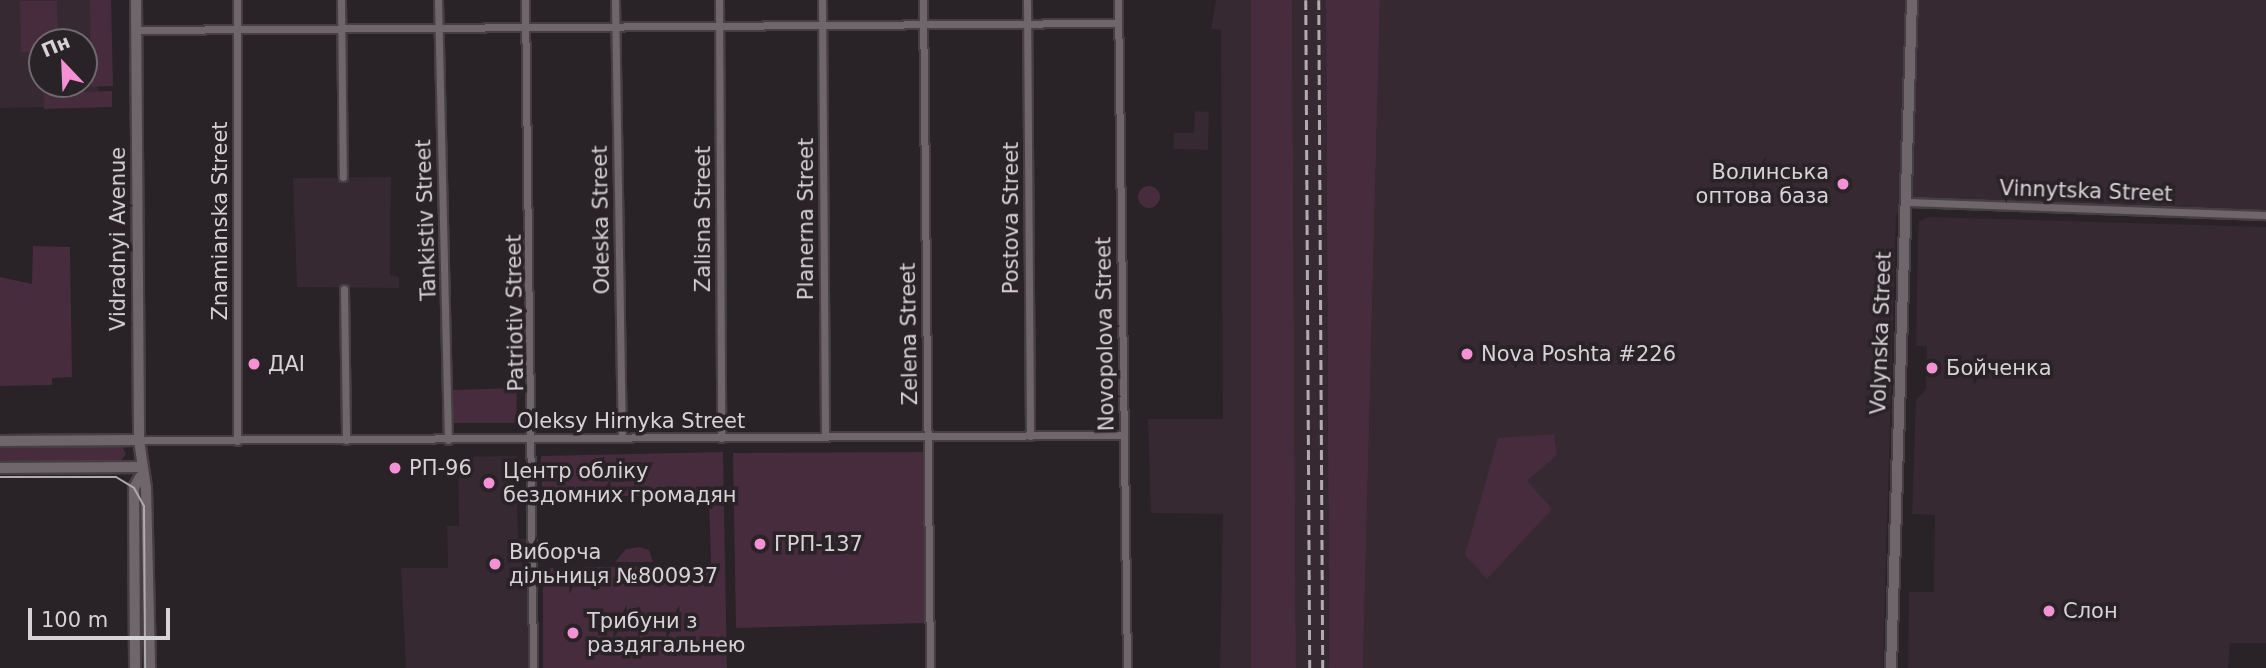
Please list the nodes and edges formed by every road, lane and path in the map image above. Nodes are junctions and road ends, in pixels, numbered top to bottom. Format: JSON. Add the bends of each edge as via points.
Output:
{"nodes":[{"id":1,"x":135,"y":0,"type":"edge"},
{"id":2,"x":237,"y":0,"type":"edge"},
{"id":3,"x":341,"y":0,"type":"edge"},
{"id":4,"x":438,"y":0,"type":"edge"},
{"id":5,"x":525,"y":0,"type":"edge"},
{"id":6,"x":615,"y":0,"type":"edge"},
{"id":7,"x":719,"y":0,"type":"edge"},
{"id":8,"x":822,"y":0,"type":"edge"},
{"id":9,"x":923,"y":0,"type":"edge"},
{"id":10,"x":1027,"y":0,"type":"edge"},
{"id":11,"x":1118,"y":0,"type":"edge"},
{"id":12,"x":1912,"y":0,"type":"edge"},
{"id":13,"x":1118,"y":23,"type":"junction"},
{"id":14,"x":923,"y":26,"type":"junction"},
{"id":15,"x":1027,"y":26,"type":"junction"},
{"id":16,"x":438,"y":27,"type":"junction"},
{"id":17,"x":720,"y":27,"type":"junction"},
{"id":18,"x":822,"y":27,"type":"junction"},
{"id":19,"x":525,"y":28,"type":"junction"},
{"id":20,"x":615,"y":28,"type":"junction"},
{"id":21,"x":341,"y":29,"type":"junction"},
{"id":22,"x":136,"y":30,"type":"junction"},
{"id":23,"x":237,"y":30,"type":"junction"},
{"id":24,"x":343,"y":177,"type":"dead end"},
{"id":25,"x":1905,"y":202,"type":"junction"},
{"id":26,"x":2266,"y":215,"type":"edge"},
{"id":27,"x":344,"y":289,"type":"dead end"},
{"id":28,"x":1124,"y":435,"type":"junction"},
{"id":29,"x":927,"y":436,"type":"junction"},
{"id":30,"x":1030,"y":436,"type":"junction"},
{"id":31,"x":825,"y":437,"type":"junction"},
{"id":32,"x":622,"y":438,"type":"junction"},
{"id":33,"x":721,"y":438,"type":"junction"},
{"id":34,"x":534,"y":439,"type":"junction"},
{"id":35,"x":139,"y":440,"type":"junction"},
{"id":36,"x":346,"y":440,"type":"junction"},
{"id":37,"x":448,"y":440,"type":"junction"},
{"id":38,"x":0,"y":441,"type":"edge"},
{"id":39,"x":237,"y":441,"type":"junction"},
{"id":40,"x":0,"y":468,"type":"edge"},
{"id":41,"x":140,"y":472,"type":"junction"},
{"id":42,"x":135,"y":668,"type":"edge"},
{"id":43,"x":150,"y":668,"type":"edge"},
{"id":44,"x":533,"y":668,"type":"edge"},
{"id":45,"x":930,"y":668,"type":"edge"},
{"id":46,"x":1127,"y":668,"type":"edge"},
{"id":47,"x":1891,"y":668,"type":"edge"}],
"edges":[{"from":1,"to":22,"type":"main road","name":"Vidradnyi Avenue"},
{"from":2,"to":23,"type":"street","name":"Znamianska Street"},
{"from":3,"to":21,"type":"street"},
{"from":4,"to":16,"type":"street","name":"Tankistiv Street"},
{"from":5,"to":19,"type":"street","name":"Patriotiv Street"},
{"from":6,"to":20,"type":"street","name":"Odeska Street"},
{"from":7,"to":17,"type":"street","name":"Zalisna Street"},
{"from":8,"to":18,"type":"street","name":"Planerna Street"},
{"from":9,"to":14,"type":"street","name":"Zelena Street"},
{"from":10,"to":15,"type":"street","name":"Postova Street"},
{"from":11,"to":13,"type":"street","name":"Novopolova Street"},
{"from":12,"to":25,"type":"main road","name":"Volynska Street"},
{"from":13,"to":15,"type":"street"},
{"from":13,"to":28,"type":"street","name":"Novopolova Street"},
{"from":14,"to":15,"type":"street"},
{"from":14,"to":18,"type":"street"},
{"from":14,"to":29,"type":"street","name":"Zelena Street"},
{"from":15,"to":30,"type":"street","name":"Postova Street"},
{"from":16,"to":19,"type":"street"},
{"from":16,"to":21,"type":"street"},
{"from":16,"to":37,"type":"street","name":"Tankistiv Street"},
{"from":17,"to":18,"type":"street"},
{"from":17,"to":20,"type":"street"},
{"from":17,"to":33,"type":"street","name":"Zalisna Street"},
{"from":18,"to":31,"type":"street","name":"Planerna Street"},
{"from":19,"to":20,"type":"street"},
{"from":19,"to":34,"type":"street","name":"Patriotiv Street"},
{"from":20,"to":32,"type":"street","name":"Odeska Street"},
{"from":21,"to":23,"type":"street"},
{"from":21,"to":24,"type":"street"},
{"from":22,"to":23,"type":"street"},
{"from":22,"to":35,"type":"main road","name":"Vidradnyi Avenue"},
{"from":23,"to":39,"type":"street","name":"Znamianska Street"},
{"from":25,"to":26,"type":"street","name":"Vinnytska Street"},
{"from":25,"to":47,"type":"main road","name":"Volynska Street"},
{"from":27,"to":36,"type":"street"},
{"from":28,"to":30,"type":"street","name":"Oleksy Hirnyka Street"},
{"from":28,"to":46,"type":"street","name":"Novopolova Street"},
{"from":29,"to":30,"type":"street","name":"Oleksy Hirnyka Street"},
{"from":29,"to":31,"type":"street","name":"Oleksy Hirnyka Street"},
{"from":29,"to":45,"type":"street","name":"Zelena Street"},
{"from":31,"to":33,"type":"street","name":"Oleksy Hirnyka Street"},
{"from":32,"to":33,"type":"street","name":"Oleksy Hirnyka Street"},
{"from":32,"to":34,"type":"street","name":"Oleksy Hirnyka Street"},
{"from":34,"to":37,"type":"street","name":"Oleksy Hirnyka Street"},
{"from":34,"to":44,"type":"street","name":"Patriotiv Street"},
{"from":35,"to":38,"type":"main road"},
{"from":35,"to":39,"type":"street","name":"Oleksy Hirnyka Street"},
{"from":35,"to":41,"type":"main road","name":"Vidradnyi Avenue"},
{"from":36,"to":37,"type":"street","name":"Oleksy Hirnyka Street"},
{"from":36,"to":39,"type":"street","name":"Oleksy Hirnyka Street"},
{"from":40,"to":41,"type":"main road"},
{"from":41,"to":42,"type":"main road","name":"Vidradnyi Avenue","via":[[134,488]]},
{"from":41,"to":43,"type":"main road","name":"Vidradnyi Avenue","via":[[146,488]]}]}
